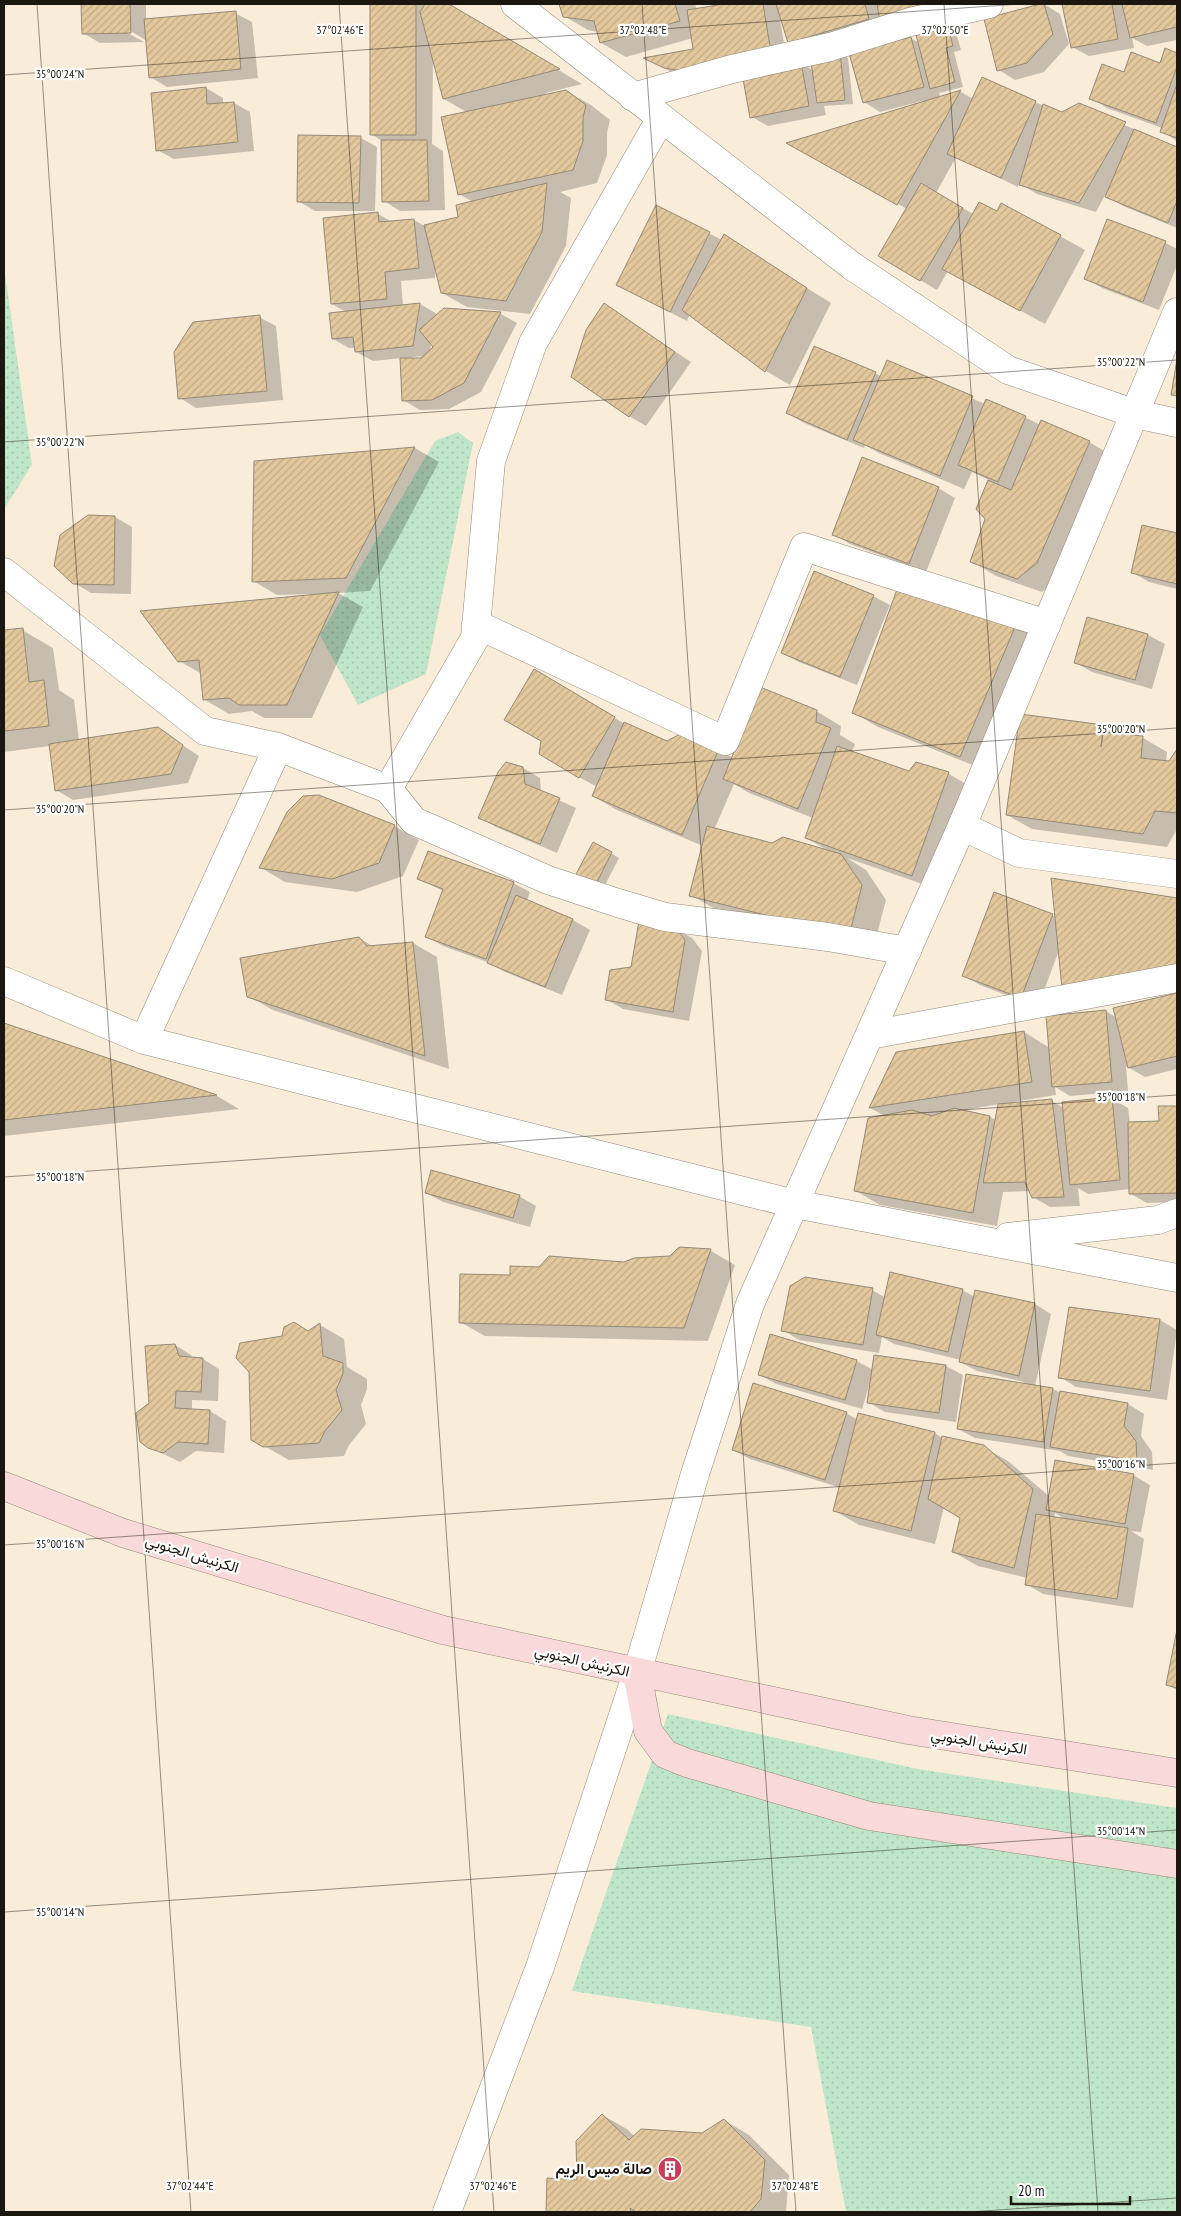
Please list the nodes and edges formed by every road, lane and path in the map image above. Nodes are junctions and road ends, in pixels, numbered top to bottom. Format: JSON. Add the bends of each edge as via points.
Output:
{"nodes":[{"id":1,"x":515,"y":4,"type":"edge"},
{"id":2,"x":989,"y":4,"type":"edge"},
{"id":3,"x":633,"y":97,"type":"junction"},
{"id":4,"x":661,"y":118,"type":"junction"},
{"id":5,"x":1177,"y":312,"type":"edge"},
{"id":6,"x":1136,"y":414,"type":"junction"},
{"id":7,"x":1177,"y":423,"type":"edge"},
{"id":8,"x":4,"y":572,"type":"edge"},
{"id":9,"x":476,"y":624,"type":"junction"},
{"id":10,"x":1047,"y":624,"type":"junction"},
{"id":11,"x":278,"y":747,"type":"junction"},
{"id":12,"x":388,"y":789,"type":"junction"},
{"id":13,"x":962,"y":826,"type":"junction"},
{"id":14,"x":1177,"y":874,"type":"edge"},
{"id":15,"x":907,"y":951,"type":"junction"},
{"id":16,"x":1177,"y":978,"type":"edge"},
{"id":17,"x":4,"y":981,"type":"edge"},
{"id":18,"x":870,"y":1035,"type":"junction"},
{"id":19,"x":144,"y":1040,"type":"junction"},
{"id":20,"x":795,"y":1204,"type":"junction"},
{"id":21,"x":1177,"y":1213,"type":"edge"},
{"id":22,"x":980,"y":1240,"type":"junction"},
{"id":23,"x":1177,"y":1278,"type":"edge"},
{"id":24,"x":4,"y":1486,"type":"edge"},
{"id":25,"x":637,"y":1673,"type":"junction"},
{"id":26,"x":1177,"y":1773,"type":"edge"},
{"id":27,"x":1177,"y":1864,"type":"edge"},
{"id":28,"x":447,"y":2212,"type":"edge"}],
"edges":[{"from":1,"to":3,"type":"street"},
{"from":2,"to":3,"type":"street","via":[[910,22],[830,47],[732,69]]},
{"from":3,"to":4,"type":"street"},
{"from":4,"to":6,"type":"street","via":[[852,266],[1008,370]]},
{"from":4,"to":9,"type":"street","via":[[533,343],[491,461]]},
{"from":5,"to":6,"type":"street"},
{"from":6,"to":7,"type":"street"},
{"from":6,"to":10,"type":"street"},
{"from":8,"to":11,"type":"street","via":[[205,731]]},
{"from":9,"to":10,"type":"street","via":[[725,740],[804,546]]},
{"from":9,"to":12,"type":"street","via":[[475,638]]},
{"from":10,"to":13,"type":"street"},
{"from":11,"to":12,"type":"street"},
{"from":11,"to":19,"type":"street"},
{"from":12,"to":15,"type":"street","via":[[414,821],[548,880],[618,903],[665,917],[828,937]]},
{"from":13,"to":14,"type":"street","via":[[1019,853]]},
{"from":13,"to":15,"type":"street"},
{"from":15,"to":18,"type":"street"},
{"from":16,"to":18,"type":"street"},
{"from":17,"to":19,"type":"street"},
{"from":18,"to":20,"type":"street"},
{"from":19,"to":20,"type":"street"},
{"from":20,"to":22,"type":"street"},
{"from":20,"to":25,"type":"street","via":[[750,1304],[695,1474]]},
{"from":21,"to":22,"type":"street","via":[[1158,1220]]},
{"from":22,"to":23,"type":"street"},
{"from":24,"to":25,"type":"main road","name":"الكرنيش الجنوبي","via":[[123,1533],[442,1630]]},
{"from":25,"to":26,"type":"main road","name":"الكرنيش الجنوبي","via":[[908,1730]]},
{"from":25,"to":27,"type":"main road","via":[[648,1732],[665,1754],[687,1763],[869,1816]]},
{"from":25,"to":28,"type":"street","via":[[540,1967]]}]}
